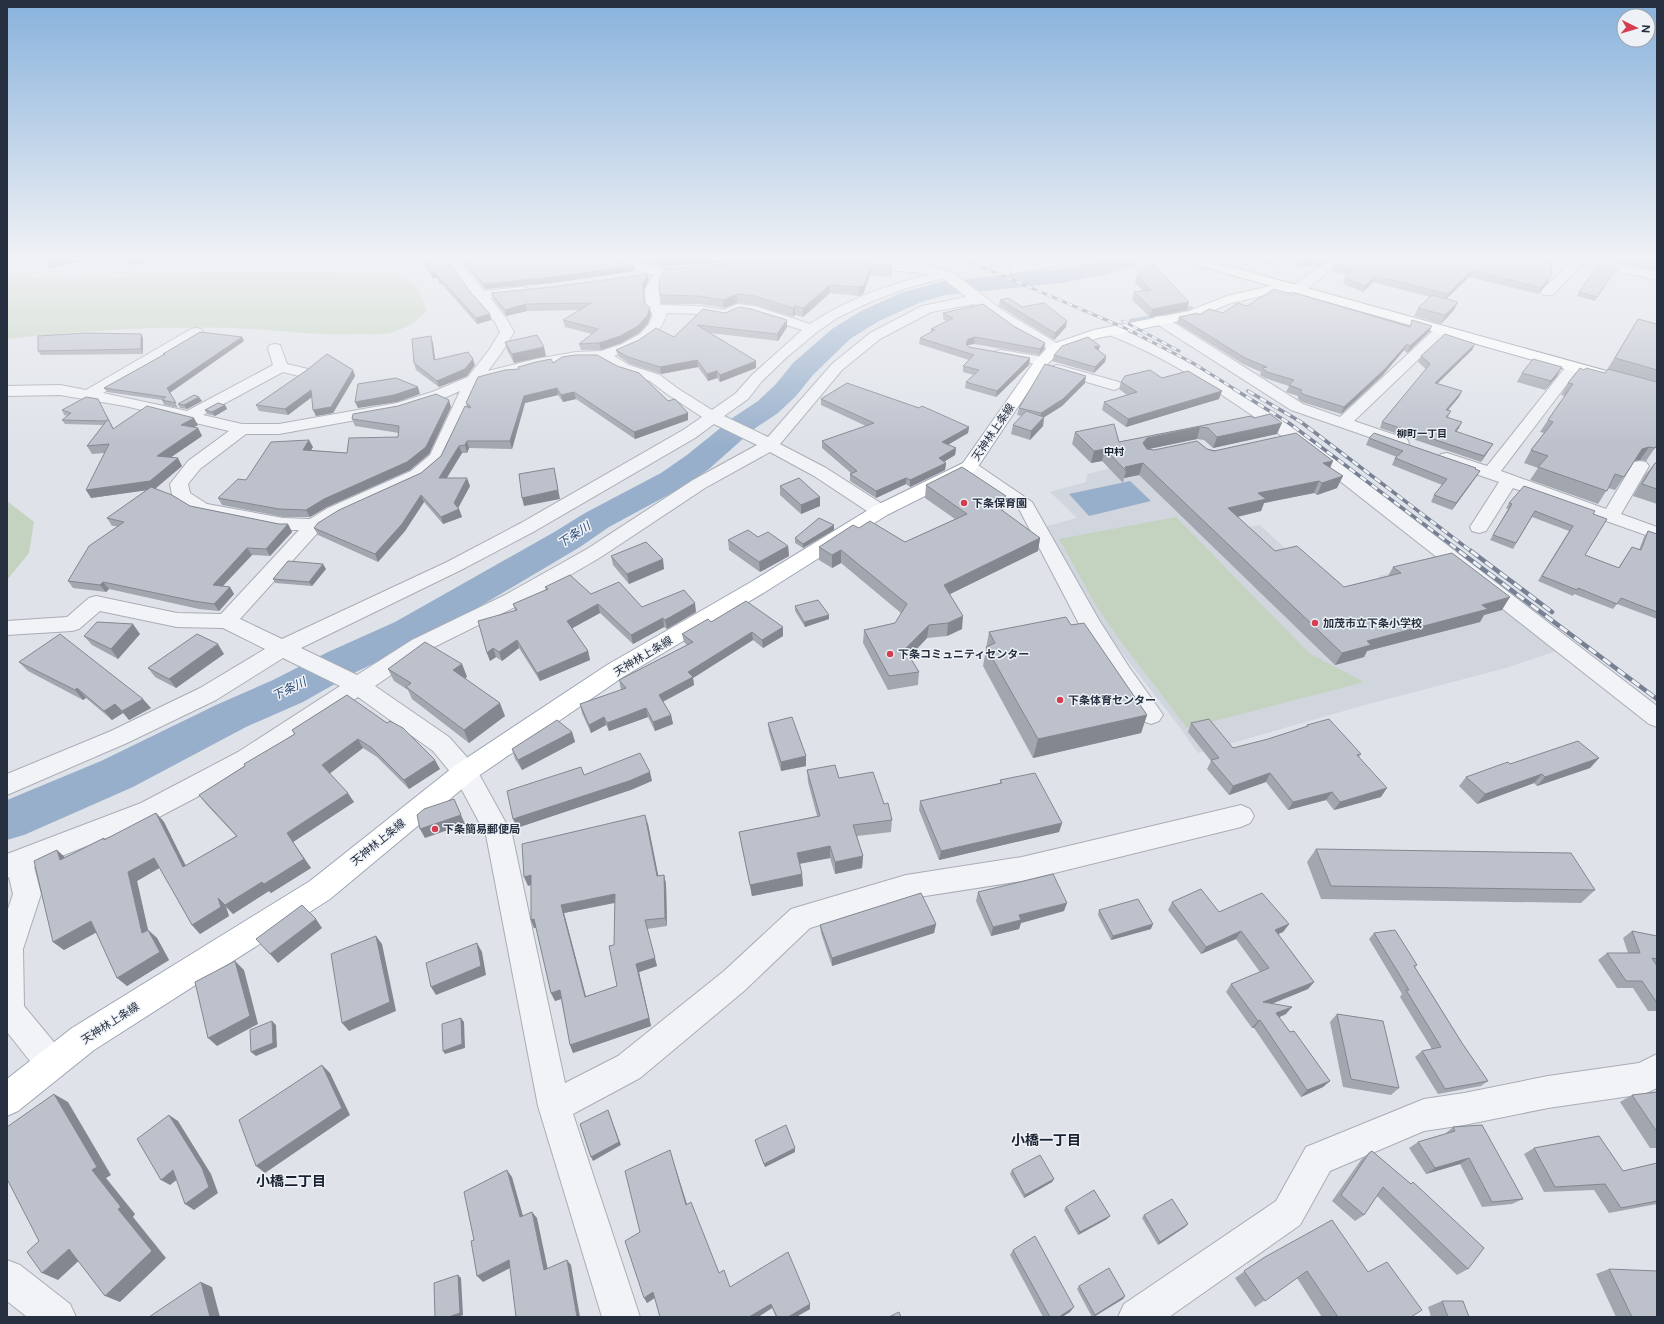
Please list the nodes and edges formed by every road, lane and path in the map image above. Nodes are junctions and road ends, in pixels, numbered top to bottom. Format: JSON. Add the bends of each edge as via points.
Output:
{"nodes":[{"id":1,"x":501,"y":322,"type":"edge"},
{"id":2,"x":657,"y":322,"type":"edge"},
{"id":3,"x":789,"y":322,"type":"edge"},
{"id":4,"x":822,"y":322,"type":"edge"},
{"id":5,"x":902,"y":322,"type":"edge"},
{"id":6,"x":1009,"y":322,"type":"edge"},
{"id":7,"x":1151,"y":322,"type":"edge"},
{"id":8,"x":1163,"y":322,"type":"edge"},
{"id":9,"x":1414,"y":322,"type":"edge"},
{"id":10,"x":812,"y":329,"type":"junction"},
{"id":11,"x":1111,"y":330,"type":"junction"},
{"id":12,"x":1442,"y":330,"type":"junction"},
{"id":13,"x":196,"y":332,"type":"dead end"},
{"id":14,"x":275,"y":348,"type":"dead end"},
{"id":15,"x":1055,"y":348,"type":"junction"},
{"id":16,"x":989,"y":352,"type":"edge"},
{"id":17,"x":602,"y":355,"type":"junction"},
{"id":18,"x":1042,"y":362,"type":"junction"},
{"id":19,"x":281,"y":367,"type":"junction"},
{"id":20,"x":1573,"y":367,"type":"junction"},
{"id":21,"x":303,"y":372,"type":"edge"},
{"id":22,"x":473,"y":380,"type":"junction"},
{"id":23,"x":1114,"y":385,"type":"dead end"},
{"id":24,"x":1657,"y":390,"type":"edge"},
{"id":25,"x":7,"y":391,"type":"edge"},
{"id":26,"x":88,"y":395,"type":"junction"},
{"id":27,"x":189,"y":416,"type":"junction"},
{"id":28,"x":713,"y":417,"type":"junction"},
{"id":29,"x":1343,"y":423,"type":"junction"},
{"id":30,"x":242,"y":429,"type":"junction"},
{"id":31,"x":1295,"y":437,"type":"junction"},
{"id":32,"x":1272,"y":442,"type":"edge"},
{"id":33,"x":770,"y":445,"type":"junction"},
{"id":34,"x":1640,"y":466,"type":"edge"},
{"id":35,"x":969,"y":467,"type":"junction"},
{"id":36,"x":1491,"y":473,"type":"junction"},
{"id":37,"x":1509,"y":480,"type":"junction"},
{"id":38,"x":880,"y":510,"type":"junction"},
{"id":39,"x":1611,"y":516,"type":"junction"},
{"id":40,"x":314,"y":525,"type":"junction"},
{"id":41,"x":1479,"y":526,"type":"dead end"},
{"id":42,"x":1657,"y":533,"type":"edge"},
{"id":43,"x":226,"y":621,"type":"junction"},
{"id":44,"x":7,"y":628,"type":"edge"},
{"id":45,"x":283,"y":648,"type":"junction"},
{"id":46,"x":359,"y":686,"type":"junction"},
{"id":47,"x":1151,"y":715,"type":"dead end"},
{"id":48,"x":1657,"y":718,"type":"edge"},
{"id":49,"x":465,"y":772,"type":"junction"},
{"id":50,"x":7,"y":785,"type":"edge"},
{"id":51,"x":1241,"y":816,"type":"dead end"},
{"id":52,"x":13,"y":864,"type":"edge"},
{"id":53,"x":52,"y":1064,"type":"junction"},
{"id":54,"x":1657,"y":1070,"type":"edge"},
{"id":55,"x":7,"y":1100,"type":"edge"},
{"id":56,"x":554,"y":1106,"type":"junction"},
{"id":57,"x":7,"y":1278,"type":"edge"},
{"id":58,"x":57,"y":1317,"type":"edge"},
{"id":59,"x":621,"y":1317,"type":"edge"},
{"id":60,"x":1137,"y":1317,"type":"edge"}],
"edges":[{"from":1,"to":22,"type":"street","via":[[507,332]]},
{"from":2,"to":17,"type":"street","via":[[645,336],[627,347]]},
{"from":3,"to":10,"type":"street"},
{"from":4,"to":10,"type":"street"},
{"from":5,"to":33,"type":"street","via":[[875,336],[837,367]]},
{"from":6,"to":15,"type":"street"},
{"from":7,"to":11,"type":"main road","name":"天神林上条線"},
{"from":8,"to":29,"type":"street","via":[[1296,407]]},
{"from":9,"to":12,"type":"main road"},
{"from":10,"to":28,"type":"street","via":[[757,378],[742,396]]},
{"from":11,"to":15,"type":"main road","name":"天神林上条線"},
{"from":11,"to":31,"type":"street","via":[[1130,337],[1194,372]]},
{"from":12,"to":20,"type":"main road"},
{"from":12,"to":29,"type":"street"},
{"from":13,"to":26,"type":"street"},
{"from":14,"to":19,"type":"street"},
{"from":15,"to":18,"type":"main road","name":"天神林上条線"},
{"from":16,"to":18,"type":"street"},
{"from":17,"to":22,"type":"street","via":[[576,356],[536,363]]},
{"from":17,"to":28,"type":"street","via":[[624,368],[655,378]]},
{"from":18,"to":23,"type":"street"},
{"from":18,"to":35,"type":"main road","name":"天神林上条線"},
{"from":19,"to":21,"type":"street"},
{"from":19,"to":27,"type":"street"},
{"from":20,"to":24,"type":"main road"},
{"from":20,"to":36,"type":"street"},
{"from":22,"to":30,"type":"street","via":[[400,407],[279,429]]},
{"from":22,"to":40,"type":"street","via":[[437,458],[417,475],[335,512]]},
{"from":25,"to":26,"type":"street","via":[[60,390]]},
{"from":26,"to":27,"type":"street"},
{"from":27,"to":30,"type":"street"},
{"from":28,"to":33,"type":"street"},
{"from":28,"to":45,"type":"street","via":[[689,434],[522,531],[447,570]]},
{"from":29,"to":36,"type":"street"},
{"from":30,"to":40,"type":"street","via":[[194,465],[179,484],[182,495],[201,508],[283,524]]},
{"from":31,"to":32,"type":"street"},
{"from":31,"to":48,"type":"street"},
{"from":33,"to":38,"type":"street","via":[[820,472]]},
{"from":33,"to":46,"type":"street","via":[[699,484],[594,553],[512,600],[420,645]]},
{"from":34,"to":39,"type":"street"},
{"from":35,"to":38,"type":"main road","name":"天神林上条線"},
{"from":35,"to":47,"type":"street","via":[[1026,506],[1089,622]]},
{"from":36,"to":37,"type":"street"},
{"from":37,"to":39,"type":"street"},
{"from":37,"to":41,"type":"street"},
{"from":38,"to":49,"type":"main road","name":"天神林上条線","via":[[758,587],[615,671]]},
{"from":39,"to":42,"type":"street"},
{"from":40,"to":43,"type":"street"},
{"from":43,"to":44,"type":"street","via":[[177,620],[96,603],[72,624]]},
{"from":43,"to":45,"type":"street"},
{"from":45,"to":46,"type":"street"},
{"from":45,"to":50,"type":"street","via":[[208,694],[119,737]]},
{"from":46,"to":49,"type":"street","via":[[441,744]]},
{"from":46,"to":52,"type":"street","via":[[248,759],[150,810]]},
{"from":49,"to":53,"type":"main road","name":"天神林上条線","via":[[320,890],[83,1039]]},
{"from":49,"to":56,"type":"street","via":[[499,834]]},
{"from":51,"to":56,"type":"street","via":[[1022,869],[906,887],[801,918],[734,981],[628,1067]]},
{"from":52,"to":53,"type":"street","via":[[27,894],[9,949],[9,1011]]},
{"from":53,"to":55,"type":"main road","name":"天神林上条線"},
{"from":54,"to":60,"type":"street","via":[[1644,1078],[1548,1092],[1424,1115],[1318,1159],[1288,1213]]},
{"from":56,"to":59,"type":"street"},
{"from":57,"to":58,"type":"street"}]}
